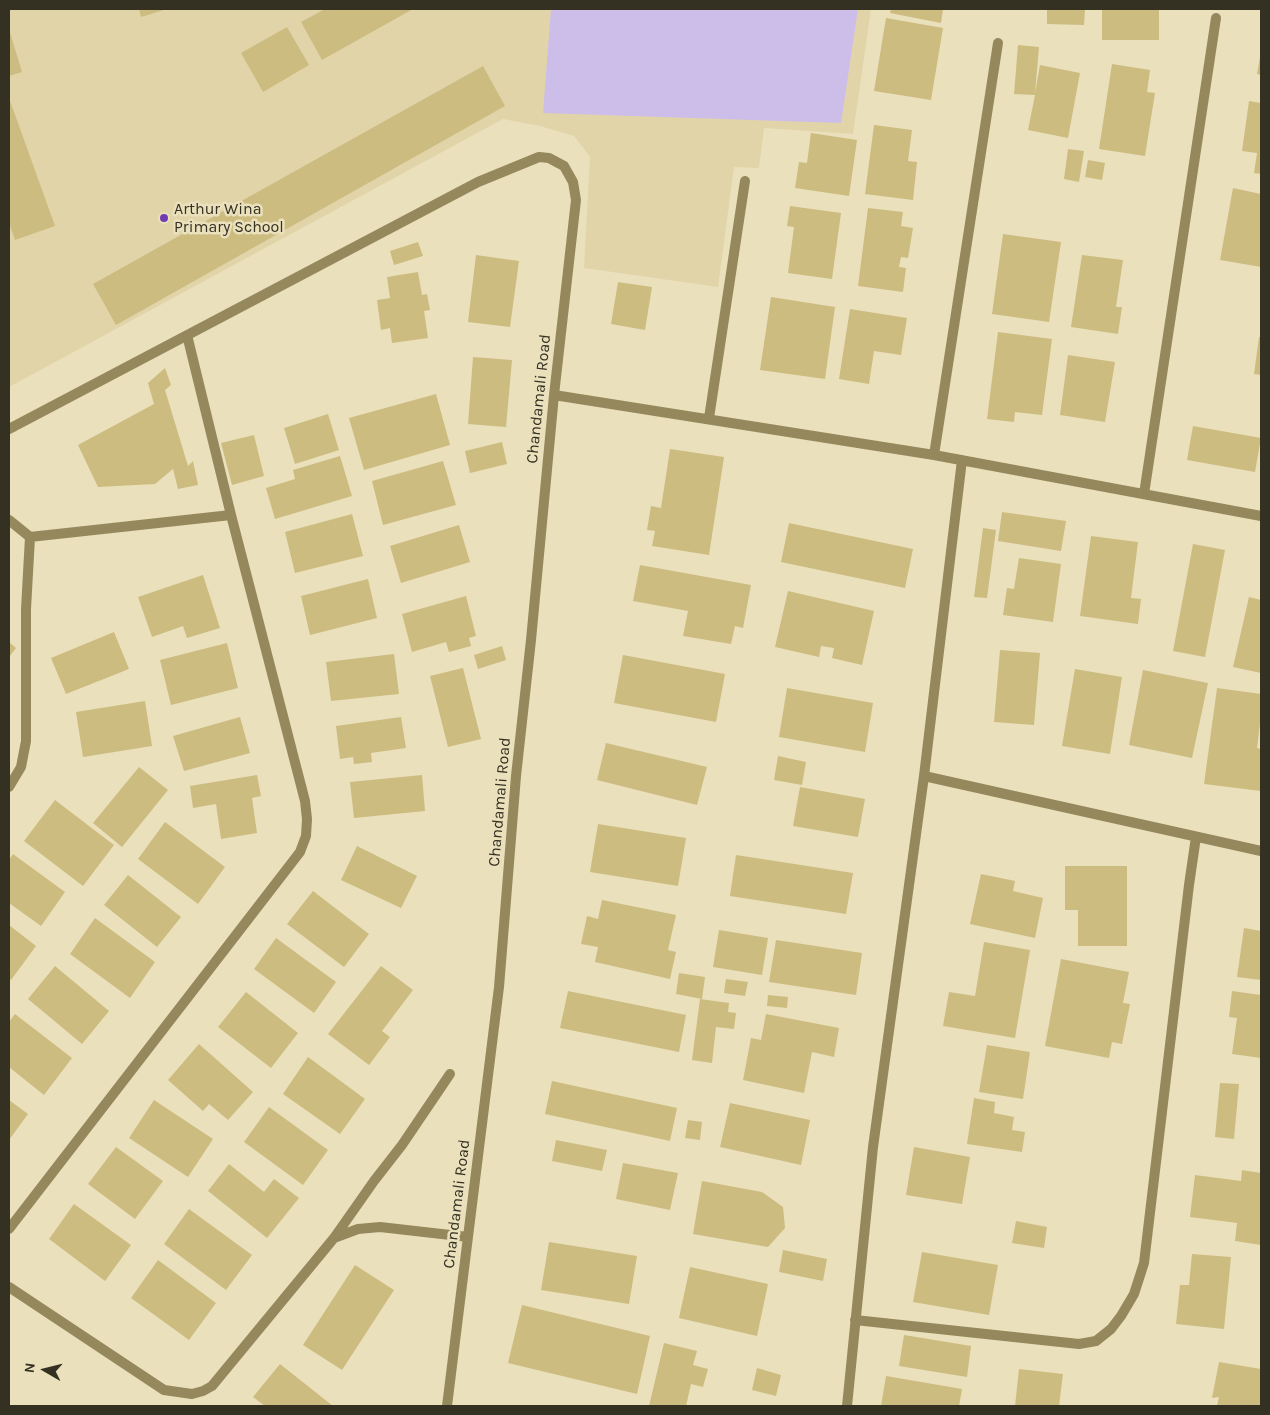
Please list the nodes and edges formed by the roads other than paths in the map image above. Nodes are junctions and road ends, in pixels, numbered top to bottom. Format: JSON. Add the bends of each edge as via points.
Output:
{"nodes":[{"id":1,"x":1216,"y":18,"type":"dead end"},
{"id":2,"x":998,"y":43,"type":"dead end"},
{"id":3,"x":745,"y":181,"type":"dead end"},
{"id":4,"x":187,"y":335,"type":"junction"},
{"id":5,"x":554,"y":395,"type":"junction"},
{"id":6,"x":710,"y":418,"type":"junction"},
{"id":7,"x":9,"y":429,"type":"edge"},
{"id":8,"x":934,"y":454,"type":"junction"},
{"id":9,"x":962,"y":460,"type":"junction"},
{"id":10,"x":1144,"y":494,"type":"junction"},
{"id":11,"x":231,"y":515,"type":"junction"},
{"id":12,"x":1261,"y":516,"type":"edge"},
{"id":13,"x":9,"y":520,"type":"edge"},
{"id":14,"x":30,"y":537,"type":"junction"},
{"id":15,"x":924,"y":776,"type":"junction"},
{"id":16,"x":9,"y":787,"type":"edge"},
{"id":17,"x":1196,"y":837,"type":"junction"},
{"id":18,"x":1261,"y":851,"type":"edge"},
{"id":19,"x":450,"y":1074,"type":"dead end"},
{"id":20,"x":9,"y":1229,"type":"edge"},
{"id":21,"x":468,"y":1237,"type":"junction"},
{"id":22,"x":334,"y":1238,"type":"junction"},
{"id":23,"x":9,"y":1287,"type":"edge"},
{"id":24,"x":855,"y":1320,"type":"junction"},
{"id":25,"x":448,"y":1406,"type":"edge"},
{"id":26,"x":847,"y":1406,"type":"edge"}],
"edges":[{"from":1,"to":10,"type":"street"},
{"from":2,"to":8,"type":"street"},
{"from":3,"to":6,"type":"street"},
{"from":4,"to":5,"type":"street","name":"Chandamali Road","via":[[478,182],[539,157],[548,158],[564,166],[573,182],[576,200]]},
{"from":4,"to":7,"type":"street"},
{"from":4,"to":11,"type":"street"},
{"from":5,"to":6,"type":"street"},
{"from":5,"to":21,"type":"street","name":"Chandamali Road","via":[[516,776],[499,987]]},
{"from":6,"to":8,"type":"street"},
{"from":8,"to":9,"type":"street"},
{"from":9,"to":10,"type":"street"},
{"from":9,"to":15,"type":"street"},
{"from":10,"to":12,"type":"street"},
{"from":11,"to":14,"type":"street"},
{"from":11,"to":20,"type":"street","via":[[305,801],[306,836],[300,852]]},
{"from":13,"to":14,"type":"street"},
{"from":14,"to":16,"type":"street","via":[[26,609],[26,742],[21,767]]},
{"from":15,"to":17,"type":"street"},
{"from":15,"to":24,"type":"street","via":[[873,1147]]},
{"from":17,"to":18,"type":"street"},
{"from":17,"to":24,"type":"street","via":[[1144,1262],[1134,1294],[1121,1316],[1096,1340],[1080,1344]]},
{"from":19,"to":22,"type":"street"},
{"from":21,"to":22,"type":"street","via":[[380,1227],[358,1228]]},
{"from":21,"to":25,"type":"street","name":"Chandamali Road"},
{"from":22,"to":23,"type":"street","via":[[212,1386],[192,1394],[164,1390]]},
{"from":24,"to":26,"type":"street"}]}
